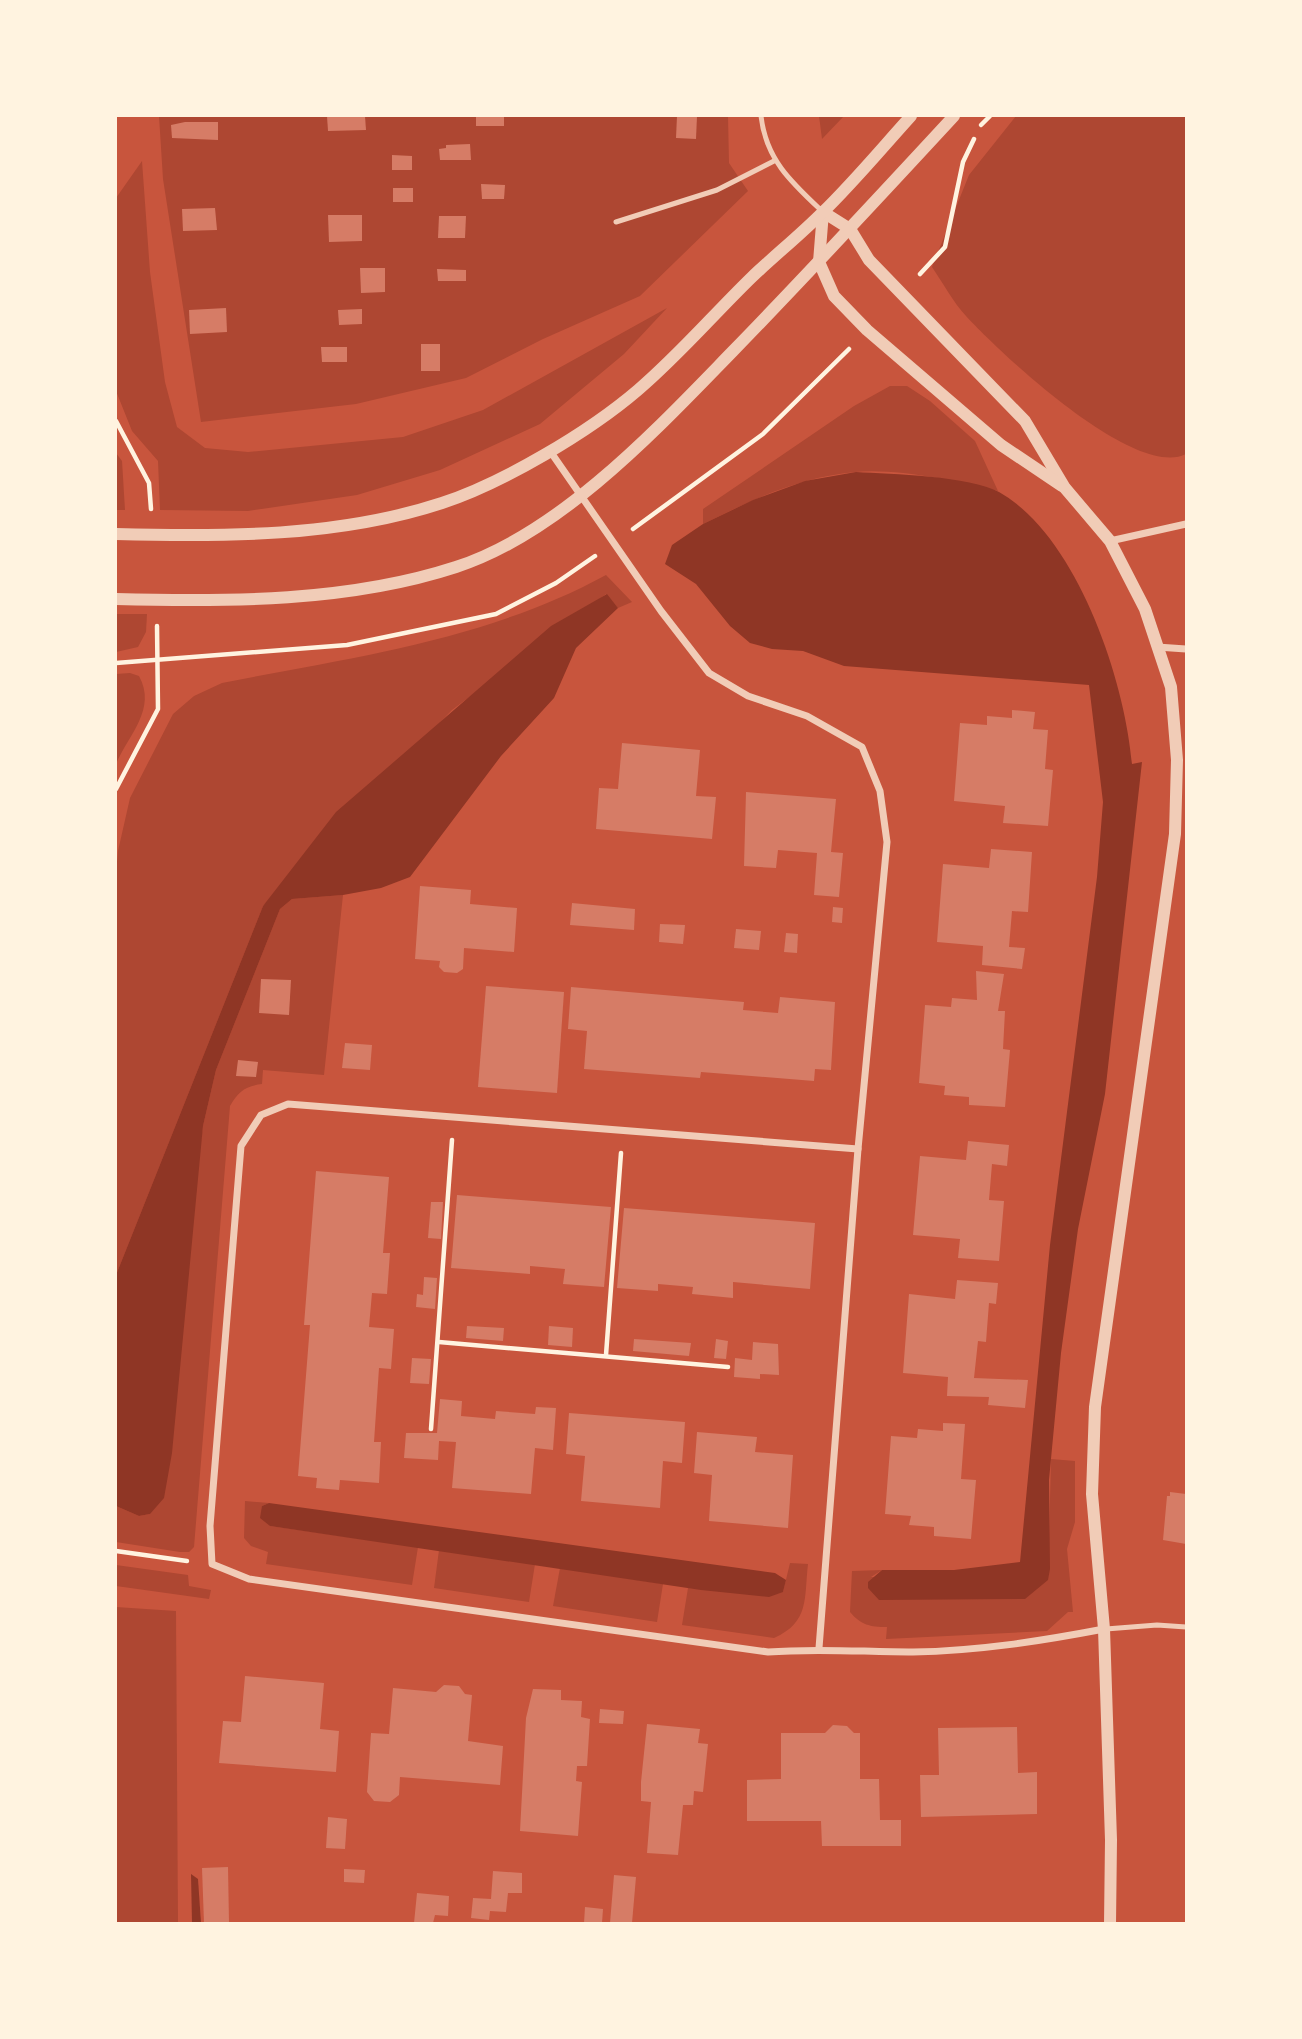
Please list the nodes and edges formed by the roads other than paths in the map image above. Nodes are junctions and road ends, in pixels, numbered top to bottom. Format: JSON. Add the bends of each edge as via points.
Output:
{"nodes":[{"id":1,"x":761,"y":116,"type":"edge"},
{"id":2,"x":911,"y":116,"type":"edge"},
{"id":3,"x":954,"y":116,"type":"edge"},
{"id":4,"x":774,"y":162,"type":"junction"},
{"id":5,"x":823,"y":212,"type":"junction"},
{"id":6,"x":616,"y":222,"type":"dead end"},
{"id":7,"x":850,"y":229,"type":"junction"},
{"id":8,"x":818,"y":262,"type":"junction"},
{"id":9,"x":551,"y":451,"type":"junction"},
{"id":10,"x":1065,"y":488,"type":"junction"},
{"id":11,"x":581,"y":495,"type":"junction"},
{"id":12,"x":1186,"y":524,"type":"edge"},
{"id":13,"x":116,"y":534,"type":"edge"},
{"id":14,"x":1110,"y":541,"type":"junction"},
{"id":15,"x":116,"y":599,"type":"edge"},
{"id":16,"x":1157,"y":647,"type":"junction"},
{"id":17,"x":1186,"y":649,"type":"edge"},
{"id":18,"x":858,"y":1149,"type":"junction"},
{"id":19,"x":1186,"y":1627,"type":"edge"},
{"id":20,"x":1104,"y":1629,"type":"junction"},
{"id":21,"x":819,"y":1648,"type":"junction"},
{"id":22,"x":1110,"y":1923,"type":"edge"}],
"edges":[{"from":1,"to":4,"type":"lane"},
{"from":2,"to":5,"type":"street"},
{"from":3,"to":7,"type":"street"},
{"from":4,"to":5,"type":"lane"},
{"from":4,"to":6,"type":"lane","via":[[717,190]]},
{"from":5,"to":7,"type":"street"},
{"from":5,"to":8,"type":"street"},
{"from":5,"to":9,"type":"street","via":[[636,391]]},
{"from":7,"to":8,"type":"street"},
{"from":7,"to":10,"type":"street","via":[[869,260],[1025,421]]},
{"from":8,"to":10,"type":"street","via":[[834,296],[867,330],[1001,445]]},
{"from":8,"to":11,"type":"street","via":[[663,423]]},
{"from":9,"to":11,"type":"street"},
{"from":9,"to":13,"type":"street","via":[[496,482],[441,503],[374,520],[295,531]]},
{"from":10,"to":14,"type":"street"},
{"from":11,"to":15,"type":"street","via":[[521,536],[458,566],[390,584],[303,595]]},
{"from":11,"to":18,"type":"street","via":[[709,673],[748,696],[807,716],[862,747],[880,791],[887,842]]},
{"from":12,"to":14,"type":"street"},
{"from":14,"to":16,"type":"street","via":[[1145,609]]},
{"from":16,"to":17,"type":"street"},
{"from":16,"to":20,"type":"street","via":[[1171,687],[1177,760],[1175,834],[1095,1407],[1092,1494]]},
{"from":18,"to":21,"type":"street"},
{"from":18,"to":21,"type":"street","via":[[288,1104],[261,1115],[241,1146],[210,1526],[212,1564],[249,1579],[768,1652]]},
{"from":19,"to":20,"type":"lane"},
{"from":20,"to":21,"type":"street","via":[[1017,1646],[913,1652]]},
{"from":20,"to":22,"type":"street"}]}
